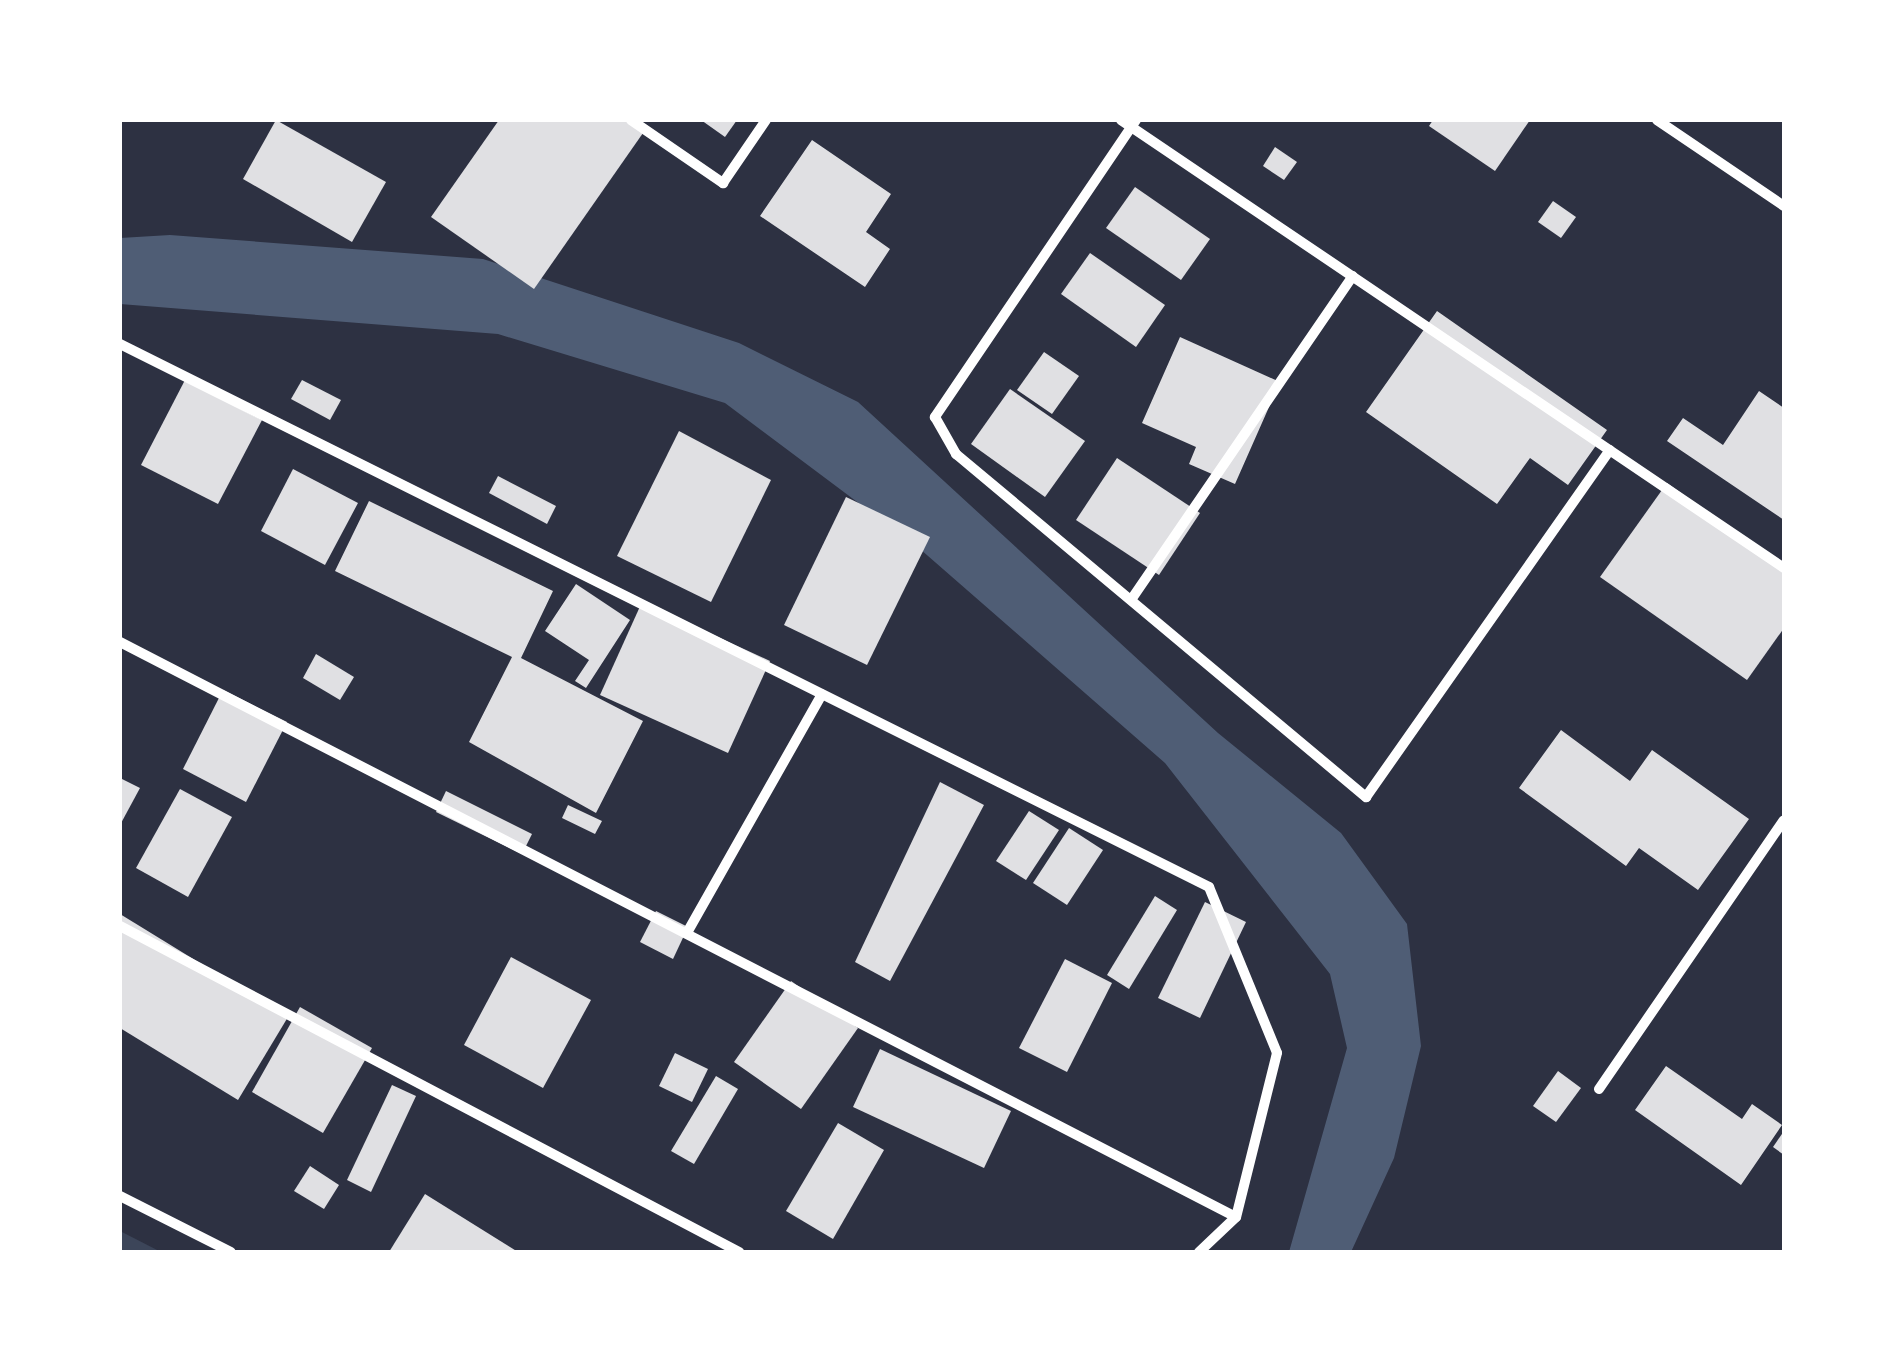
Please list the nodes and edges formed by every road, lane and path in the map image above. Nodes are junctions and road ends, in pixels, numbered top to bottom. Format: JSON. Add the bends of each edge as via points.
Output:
{"nodes":[{"id":1,"x":631,"y":120,"type":"edge"},
{"id":2,"x":766,"y":120,"type":"edge"},
{"id":3,"x":1657,"y":120,"type":"edge"},
{"id":4,"x":1130,"y":122,"type":"edge"},
{"id":5,"x":1784,"y":206,"type":"edge"},
{"id":6,"x":1352,"y":276,"type":"junction"},
{"id":7,"x":120,"y":344,"type":"edge"},
{"id":8,"x":1610,"y":450,"type":"junction"},
{"id":9,"x":1784,"y":568,"type":"edge"},
{"id":10,"x":1132,"y":596,"type":"junction"},
{"id":11,"x":120,"y":642,"type":"edge"},
{"id":12,"x":822,"y":694,"type":"junction"},
{"id":13,"x":1784,"y":820,"type":"edge"},
{"id":14,"x":120,"y":926,"type":"edge"},
{"id":15,"x":688,"y":931,"type":"junction"},
{"id":16,"x":1599,"y":1089,"type":"dead end"},
{"id":17,"x":120,"y":1196,"type":"edge"},
{"id":18,"x":1236,"y":1217,"type":"junction"},
{"id":19,"x":230,"y":1252,"type":"edge"},
{"id":20,"x":739,"y":1252,"type":"edge"},
{"id":21,"x":1199,"y":1252,"type":"edge"}],
"edges":[{"from":1,"to":2,"type":"street","via":[[723,183]]},
{"from":3,"to":5,"type":"street"},
{"from":4,"to":6,"type":"street"},
{"from":4,"to":10,"type":"street","via":[[935,417],[956,454]]},
{"from":6,"to":8,"type":"street"},
{"from":6,"to":10,"type":"street"},
{"from":7,"to":12,"type":"street"},
{"from":8,"to":9,"type":"street"},
{"from":8,"to":10,"type":"street","via":[[1366,798]]},
{"from":11,"to":15,"type":"street"},
{"from":12,"to":15,"type":"street"},
{"from":12,"to":18,"type":"street","via":[[1209,888],[1276,1053]]},
{"from":13,"to":16,"type":"street"},
{"from":14,"to":20,"type":"street"},
{"from":15,"to":18,"type":"street"},
{"from":17,"to":19,"type":"street"},
{"from":18,"to":21,"type":"street"}]}
